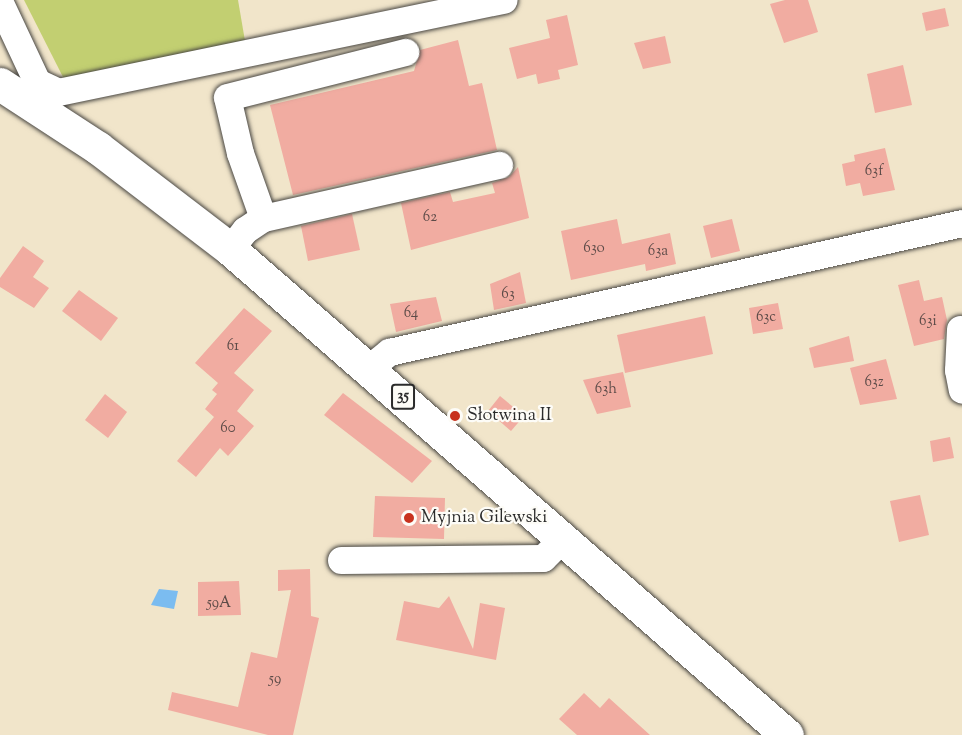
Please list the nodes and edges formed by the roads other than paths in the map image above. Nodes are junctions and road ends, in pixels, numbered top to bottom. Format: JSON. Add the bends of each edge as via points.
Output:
{"nodes":[{"id":1,"x":504,"y":0,"type":"edge"},
{"id":2,"x":0,"y":3,"type":"edge"},
{"id":3,"x":405,"y":52,"type":"dead end"},
{"id":4,"x":0,"y":84,"type":"edge"},
{"id":5,"x":54,"y":104,"type":"junction"},
{"id":6,"x":499,"y":165,"type":"dead end"},
{"id":7,"x":263,"y":218,"type":"junction"},
{"id":8,"x":962,"y":223,"type":"edge"},
{"id":9,"x":231,"y":249,"type":"junction"},
{"id":10,"x":960,"y":329,"type":"dead end"},
{"id":11,"x":369,"y":368,"type":"junction"},
{"id":12,"x":962,"y":390,"type":"edge"},
{"id":13,"x":564,"y":537,"type":"junction"},
{"id":14,"x":341,"y":560,"type":"dead end"},
{"id":15,"x":787,"y":735,"type":"edge"}],
"edges":[{"from":1,"to":5,"type":"street"},
{"from":2,"to":5,"type":"street","via":[[37,82]]},
{"from":3,"to":7,"type":"street","via":[[227,97],[240,153]]},
{"from":4,"to":5,"type":"main road","number":"35"},
{"from":5,"to":9,"type":"main road","number":"35"},
{"from":6,"to":7,"type":"street"},
{"from":7,"to":9,"type":"street","via":[[245,230]]},
{"from":8,"to":11,"type":"street","via":[[389,352]]},
{"from":9,"to":11,"type":"main road","number":"35"},
{"from":10,"to":12,"type":"street","via":[[958,370]]},
{"from":11,"to":13,"type":"main road","number":"35"},
{"from":13,"to":14,"type":"street","via":[[543,558]]},
{"from":13,"to":15,"type":"main road","number":"35"}]}
